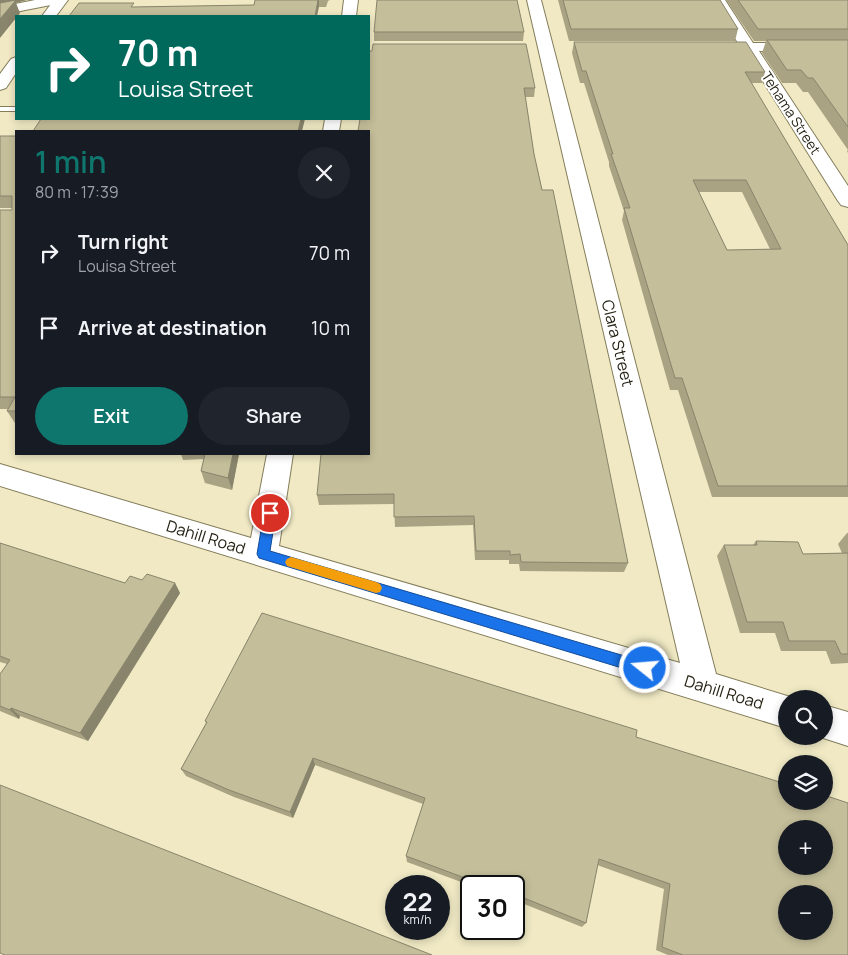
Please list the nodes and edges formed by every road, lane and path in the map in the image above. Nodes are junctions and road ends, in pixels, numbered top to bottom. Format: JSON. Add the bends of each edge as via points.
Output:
{"nodes":[{"id":1,"x":56,"y":0,"type":"edge"},
{"id":2,"x":61,"y":0,"type":"edge"},
{"id":3,"x":351,"y":0,"type":"edge"},
{"id":4,"x":534,"y":0,"type":"edge"},
{"id":5,"x":718,"y":0,"type":"edge"},
{"id":6,"x":0,"y":11,"type":"edge"},
{"id":7,"x":50,"y":15,"type":"edge"},
{"id":8,"x":349,"y":15,"type":"edge"},
{"id":9,"x":693,"y":47,"type":"edge"},
{"id":10,"x":748,"y":47,"type":"junction"},
{"id":11,"x":848,"y":47,"type":"edge"},
{"id":12,"x":15,"y":63,"type":"edge"},
{"id":13,"x":0,"y":85,"type":"edge"},
{"id":14,"x":0,"y":109,"type":"edge"},
{"id":15,"x":15,"y":109,"type":"edge"},
{"id":16,"x":848,"y":201,"type":"edge"},
{"id":17,"x":280,"y":455,"type":"edge"},
{"id":18,"x":0,"y":475,"type":"edge"},
{"id":19,"x":263,"y":554,"type":"junction"},
{"id":20,"x":702,"y":686,"type":"junction"},
{"id":21,"x":778,"y":709,"type":"edge"},
{"id":22,"x":833,"y":725,"type":"edge"},
{"id":23,"x":848,"y":729,"type":"edge"}],
"edges":[{"from":1,"to":6,"type":"street"},
{"from":2,"to":7,"type":"street"},
{"from":3,"to":8,"type":"street"},
{"from":4,"to":20,"type":"street","name":"Clara Street"},
{"from":5,"to":10,"type":"street","name":"Tehama Street"},
{"from":9,"to":10,"type":"street"},
{"from":10,"to":11,"type":"street"},
{"from":10,"to":16,"type":"street","name":"Tehama Street"},
{"from":12,"to":13,"type":"street"},
{"from":14,"to":15,"type":"lane"},
{"from":17,"to":19,"type":"street"},
{"from":18,"to":19,"type":"street","name":"Dahill Road"},
{"from":19,"to":20,"type":"street","name":"Dahill Road"},
{"from":20,"to":21,"type":"street","name":"Dahill Road"},
{"from":22,"to":23,"type":"street"}]}
